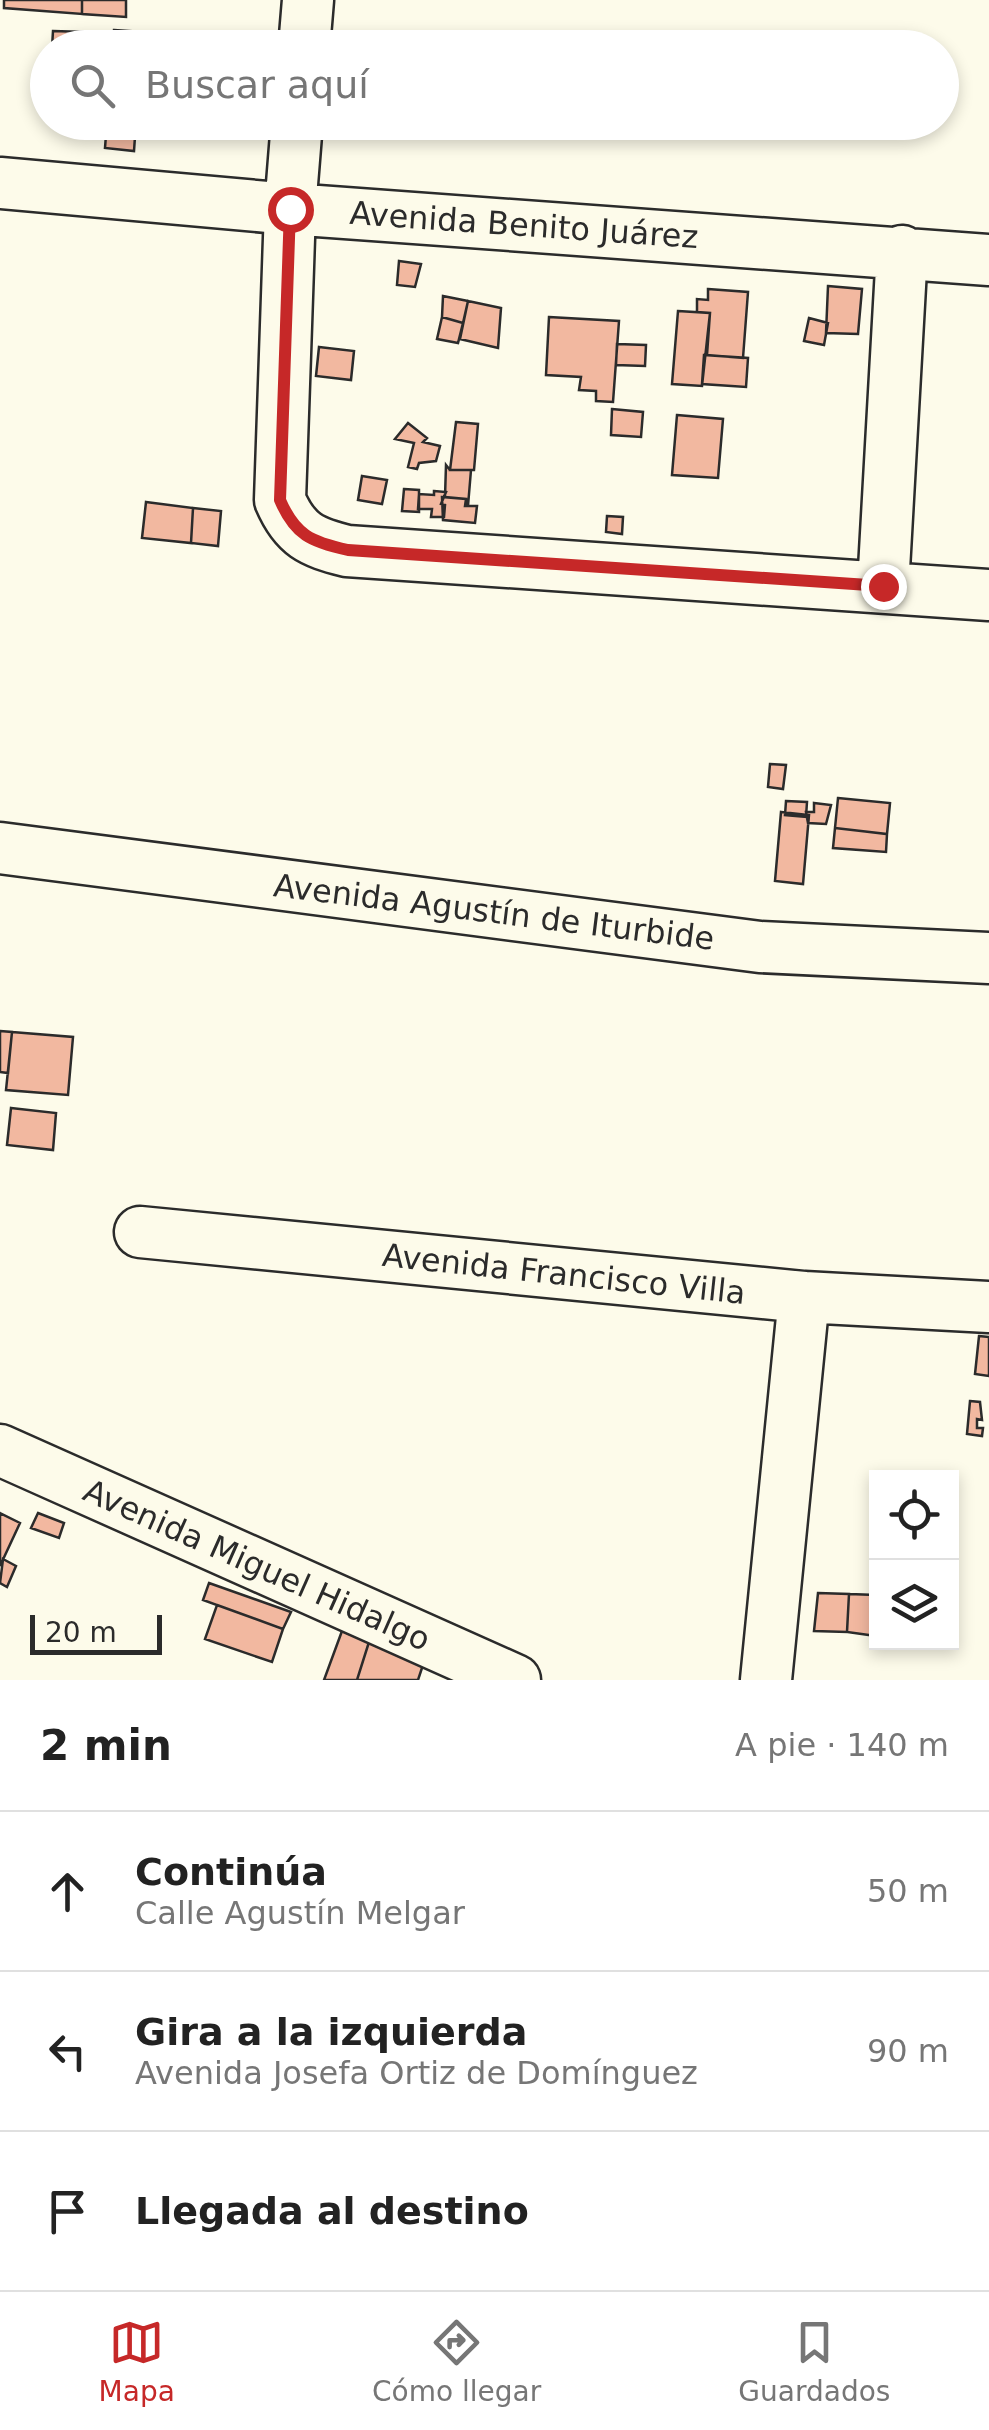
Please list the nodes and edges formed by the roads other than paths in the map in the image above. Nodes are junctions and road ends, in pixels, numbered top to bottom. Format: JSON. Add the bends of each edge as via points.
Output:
{"nodes":[{"id":1,"x":308,"y":0,"type":"edge"},
{"id":2,"x":306,"y":30,"type":"edge"},
{"id":3,"x":296,"y":140,"type":"edge"},
{"id":4,"x":0,"y":183,"type":"edge"},
{"id":5,"x":290,"y":209,"type":"junction"},
{"id":6,"x":902,"y":251,"type":"junction"},
{"id":7,"x":989,"y":260,"type":"edge"},
{"id":8,"x":883,"y":586,"type":"junction"},
{"id":9,"x":989,"y":595,"type":"edge"},
{"id":10,"x":0,"y":848,"type":"edge"},
{"id":11,"x":989,"y":958,"type":"edge"},
{"id":12,"x":140,"y":1232,"type":"dead end"},
{"id":13,"x":804,"y":1297,"type":"junction"},
{"id":14,"x":989,"y":1307,"type":"edge"},
{"id":15,"x":0,"y":1450,"type":"edge"},
{"id":16,"x":514,"y":1680,"type":"edge"},
{"id":17,"x":766,"y":1680,"type":"edge"}],
"edges":[{"from":1,"to":2,"type":"street"},
{"from":3,"to":5,"type":"street"},
{"from":4,"to":5,"type":"street","name":"Avenida Benito Juárez"},
{"from":5,"to":6,"type":"street","name":"Avenida Benito Juárez"},
{"from":5,"to":8,"type":"street","via":[[280,500],[291,526],[310,542],[348,550]]},
{"from":6,"to":7,"type":"street","name":"Avenida Benito Juárez"},
{"from":6,"to":8,"type":"street"},
{"from":8,"to":9,"type":"street"},
{"from":10,"to":11,"type":"street","name":"Avenida Agustín de Iturbide","via":[[760,947]]},
{"from":12,"to":13,"type":"street","name":"Avenida Francisco Villa"},
{"from":13,"to":14,"type":"street","name":"Avenida Francisco Villa"},
{"from":13,"to":17,"type":"street"},
{"from":15,"to":16,"type":"street","name":"Avenida Miguel Hidalgo"}]}
